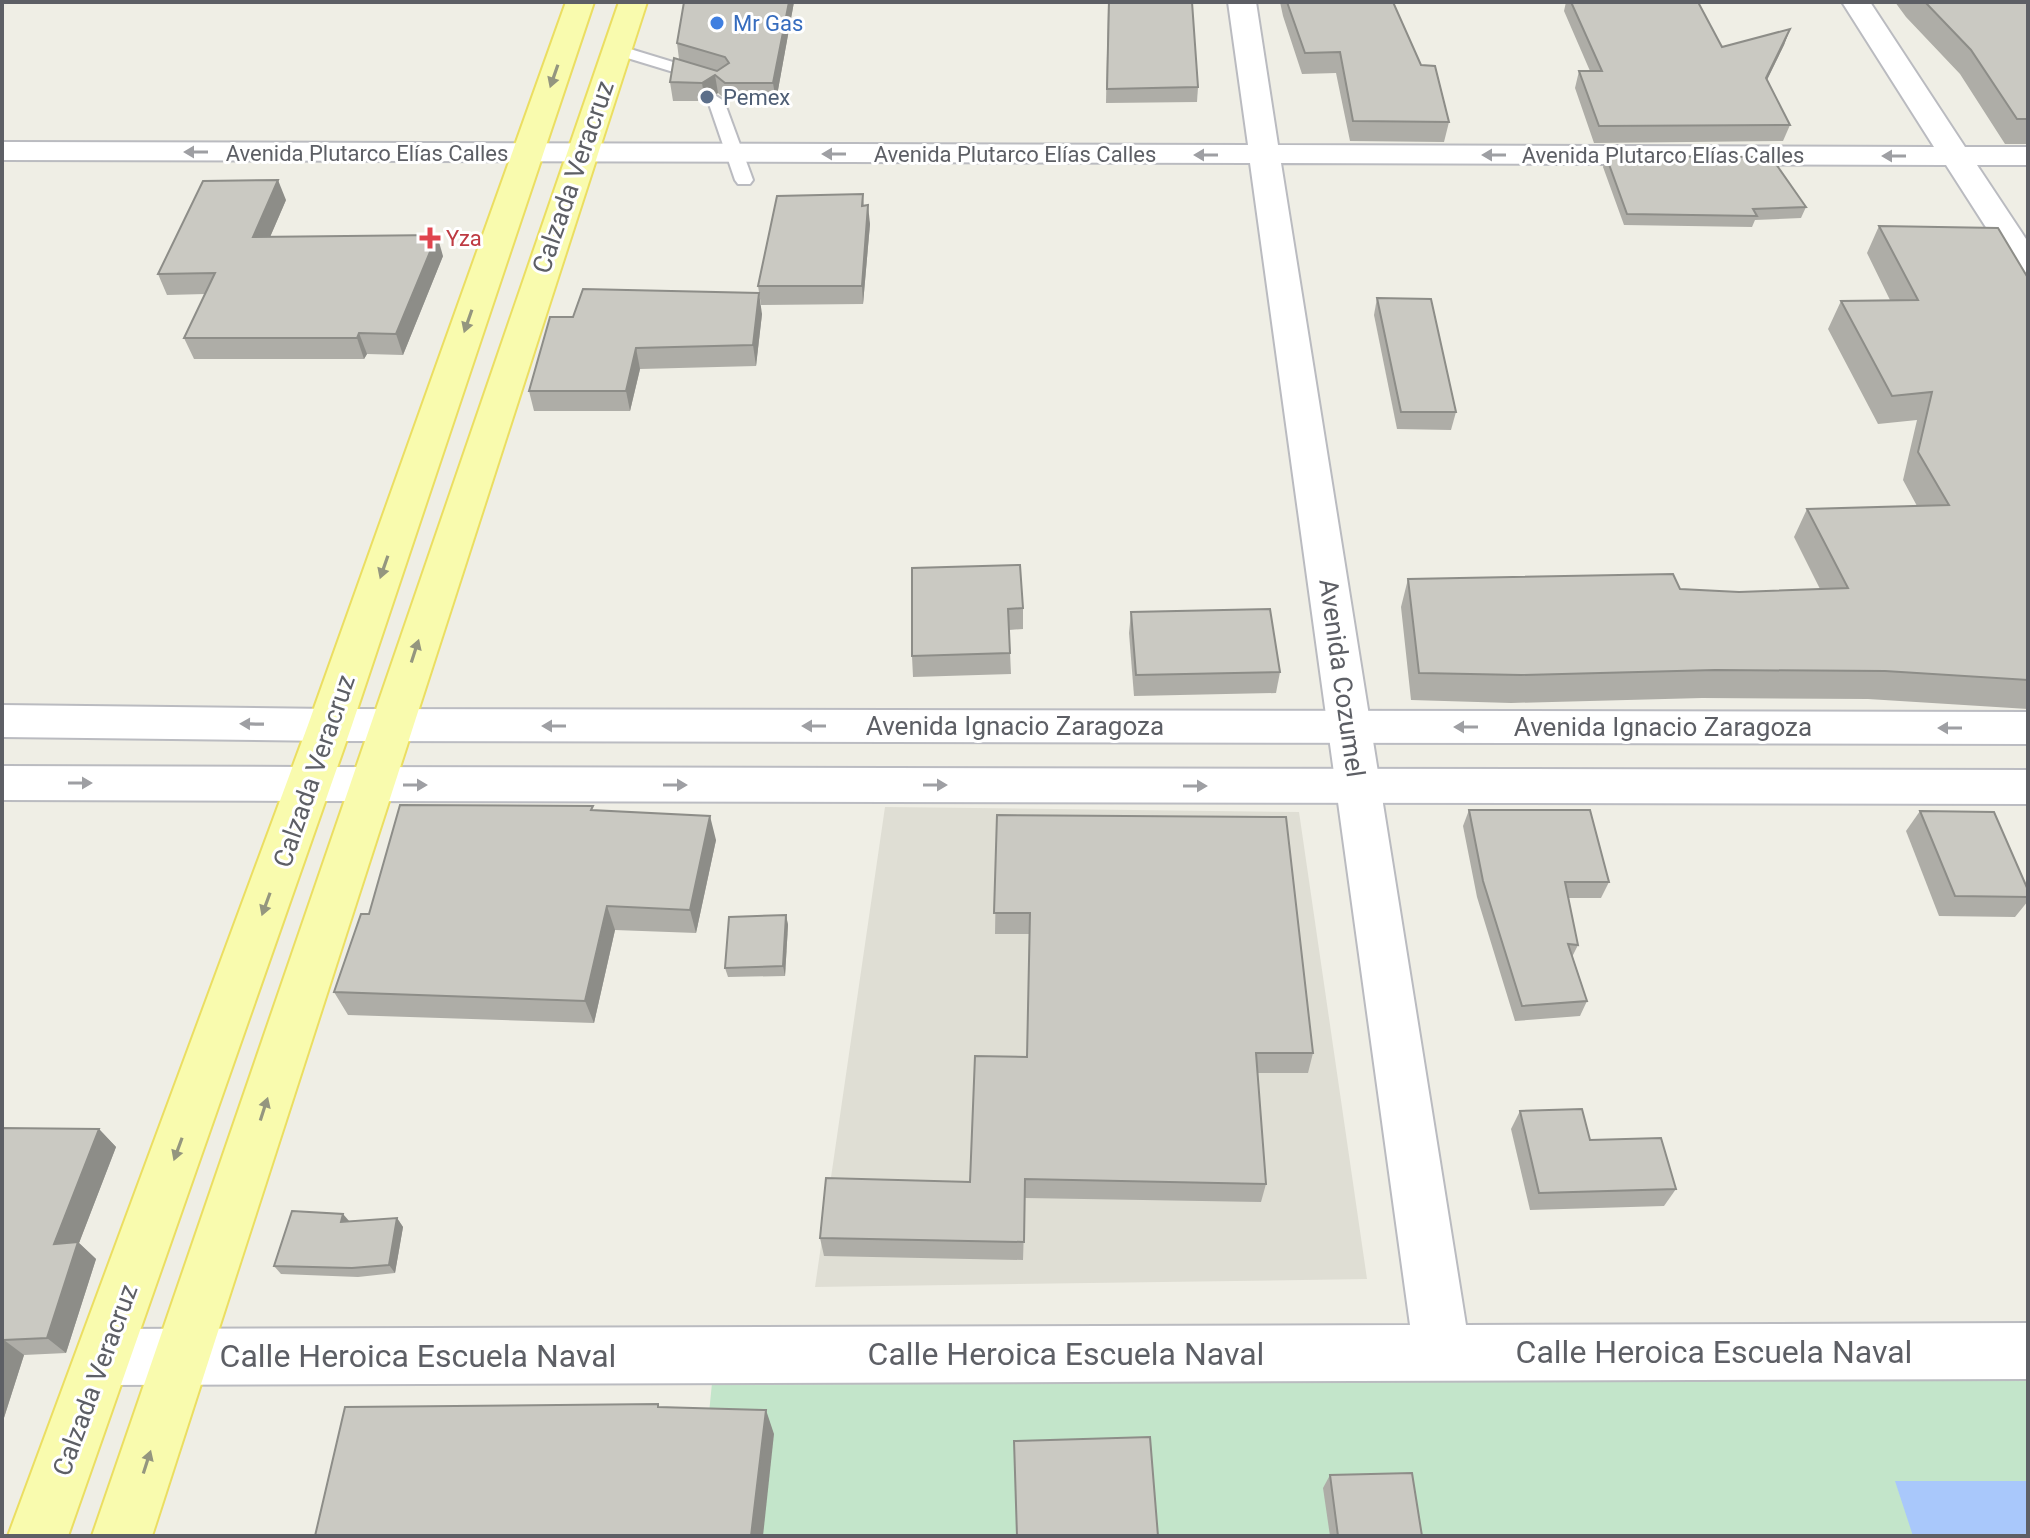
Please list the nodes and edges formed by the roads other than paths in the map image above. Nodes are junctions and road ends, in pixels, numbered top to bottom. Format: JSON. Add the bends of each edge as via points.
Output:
{"nodes":[{"id":1,"x":580,"y":2,"type":"edge"},
{"id":2,"x":633,"y":2,"type":"edge"},
{"id":3,"x":1242,"y":2,"type":"edge"},
{"id":4,"x":1856,"y":2,"type":"edge"},
{"id":5,"x":617,"y":50,"type":"junction"},
{"id":6,"x":721,"y":81,"type":"edge"},
{"id":7,"x":716,"y":101,"type":"edge"},
{"id":8,"x":2,"y":151,"type":"edge"},
{"id":9,"x":1955,"y":156,"type":"junction"},
{"id":10,"x":2028,"y":156,"type":"edge"},
{"id":11,"x":522,"y":166,"type":"junction"},
{"id":12,"x":576,"y":166,"type":"junction"},
{"id":13,"x":739,"y":167,"type":"junction"},
{"id":14,"x":1266,"y":168,"type":"junction"},
{"id":15,"x":189,"y":181,"type":"dead end"},
{"id":16,"x":1972,"y":182,"type":"junction"},
{"id":17,"x":2028,"y":182,"type":"edge"},
{"id":18,"x":2028,"y":267,"type":"edge"},
{"id":19,"x":2,"y":721,"type":"edge"},
{"id":20,"x":330,"y":725,"type":"junction"},
{"id":21,"x":391,"y":725,"type":"junction"},
{"id":22,"x":1349,"y":727,"type":"junction"},
{"id":23,"x":2028,"y":728,"type":"edge"},
{"id":24,"x":2,"y":783,"type":"edge"},
{"id":25,"x":309,"y":784,"type":"junction"},
{"id":26,"x":371,"y":785,"type":"junction"},
{"id":27,"x":1358,"y":786,"type":"junction"},
{"id":28,"x":2028,"y":787,"type":"edge"},
{"id":29,"x":2028,"y":1351,"type":"edge"},
{"id":30,"x":1442,"y":1353,"type":"junction"},
{"id":31,"x":103,"y":1357,"type":"junction"},
{"id":32,"x":182,"y":1357,"type":"junction"},
{"id":33,"x":38,"y":1536,"type":"edge"},
{"id":34,"x":122,"y":1536,"type":"edge"}],
"edges":[{"from":1,"to":11,"type":"main road","name":"Calzada Veracruz","one_way":true},
{"from":2,"to":5,"type":"main road","name":"Calzada Veracruz"},
{"from":3,"to":14,"type":"street","name":"Avenida Cozumel"},
{"from":4,"to":9,"type":"street"},
{"from":5,"to":6,"type":"lane"},
{"from":5,"to":12,"type":"main road","name":"Calzada Veracruz"},
{"from":7,"to":13,"type":"lane"},
{"from":11,"to":8,"type":"street","name":"Avenida Plutarco Elías Calles","one_way":true},
{"from":9,"to":10,"type":"street","name":"Avenida Plutarco Elías Calles"},
{"from":9,"to":14,"type":"street","name":"Avenida Plutarco Elías Calles","one_way":true},
{"from":9,"to":16,"type":"street"},
{"from":11,"to":12,"type":"street","name":"Avenida Plutarco Elías Calles"},
{"from":11,"to":15,"type":"street","name":"Avenida Plutarco Elías Calles"},
{"from":11,"to":20,"type":"main road","name":"Calzada Veracruz","one_way":true},
{"from":12,"to":13,"type":"street","name":"Avenida Plutarco Elías Calles"},
{"from":21,"to":12,"type":"main road","name":"Calzada Veracruz","one_way":true},
{"from":13,"to":14,"type":"street","name":"Avenida Plutarco Elías Calles"},
{"from":14,"to":16,"type":"street","name":"Avenida Plutarco Elías Calles"},
{"from":14,"to":22,"type":"street","name":"Avenida Cozumel"},
{"from":16,"to":17,"type":"street","name":"Avenida Plutarco Elías Calles"},
{"from":16,"to":18,"type":"street"},
{"from":20,"to":19,"type":"street","name":"Avenida Ignacio Zaragoza","one_way":true},
{"from":20,"to":21,"type":"street","name":"Avenida Ignacio Zaragoza"},
{"from":20,"to":25,"type":"main road","name":"Calzada Veracruz"},
{"from":22,"to":21,"type":"street","name":"Avenida Ignacio Zaragoza","one_way":true},
{"from":21,"to":26,"type":"main road","name":"Calzada Veracruz"},
{"from":23,"to":22,"type":"street","name":"Avenida Ignacio Zaragoza","one_way":true},
{"from":22,"to":27,"type":"street","name":"Avenida Cozumel"},
{"from":24,"to":25,"type":"street","one_way":true},
{"from":25,"to":26,"type":"street"},
{"from":25,"to":31,"type":"main road","name":"Calzada Veracruz","one_way":true},
{"from":26,"to":27,"type":"street","one_way":true},
{"from":32,"to":26,"type":"main road","name":"Calzada Veracruz","one_way":true},
{"from":27,"to":28,"type":"street"},
{"from":27,"to":30,"type":"street","name":"Avenida Cozumel"},
{"from":29,"to":30,"type":"street","name":"Calle Heroica Escuela Naval"},
{"from":30,"to":32,"type":"street","name":"Calle Heroica Escuela Naval"},
{"from":31,"to":32,"type":"street","name":"Calle Heroica Escuela Naval"},
{"from":31,"to":33,"type":"main road","name":"Calzada Veracruz"},
{"from":34,"to":32,"type":"main road","name":"Calzada Veracruz","one_way":true}]}
